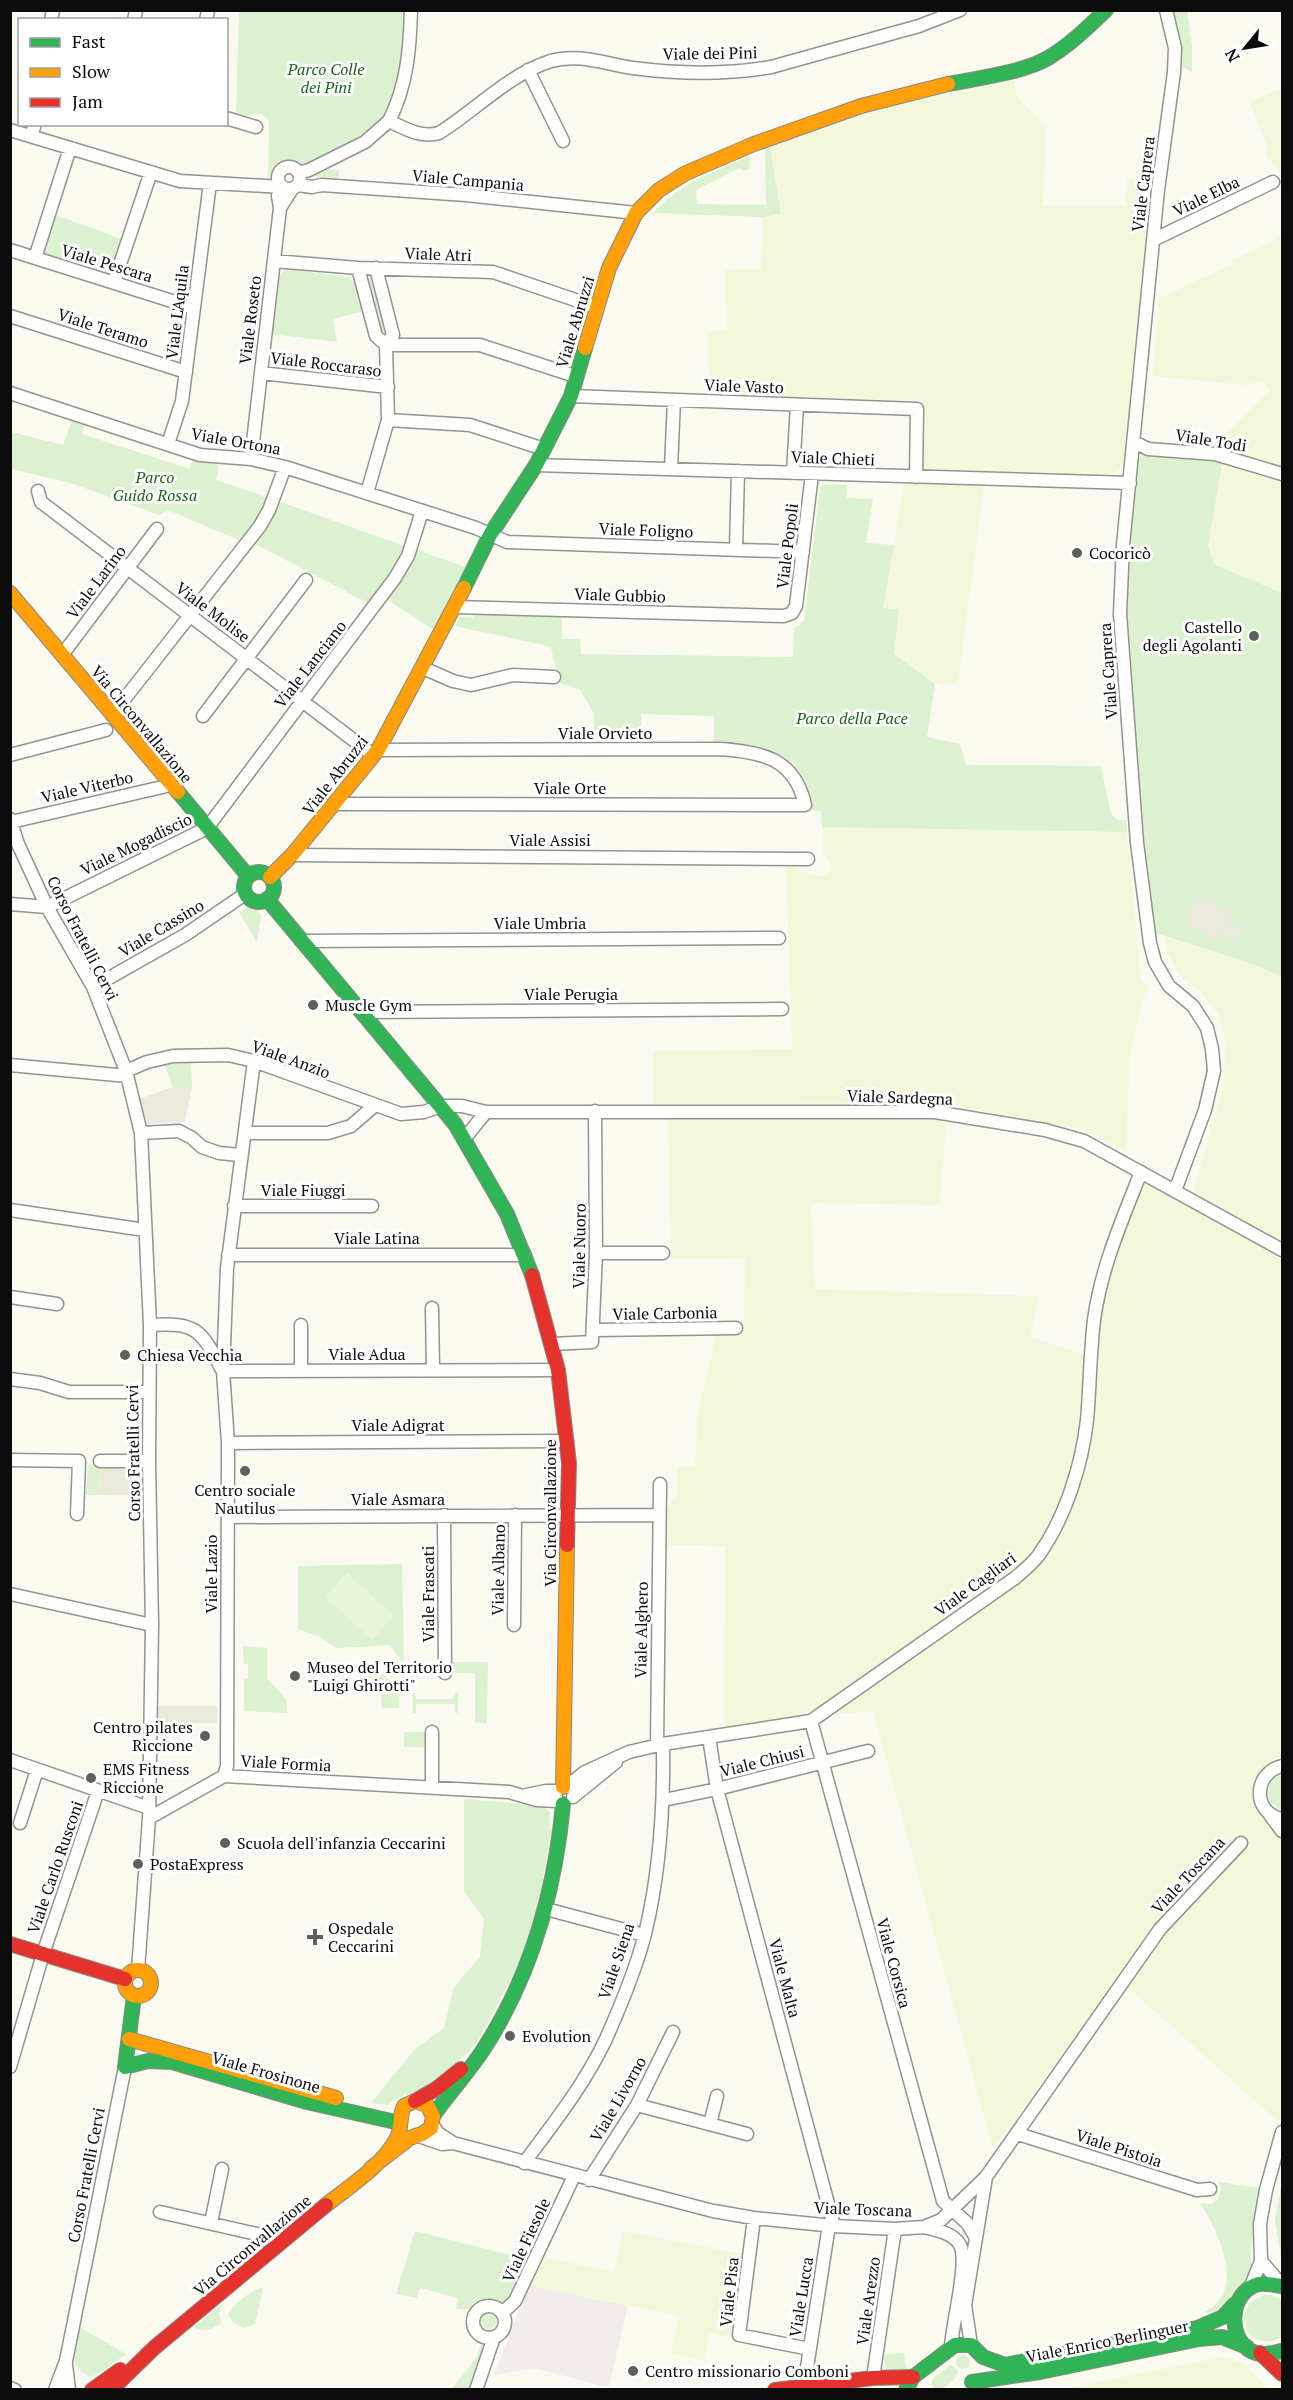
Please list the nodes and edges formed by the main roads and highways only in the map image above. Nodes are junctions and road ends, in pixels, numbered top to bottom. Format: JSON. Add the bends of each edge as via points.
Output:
{"nodes":[{"id":1,"x":1106,"y":10,"type":"edge"},
{"id":2,"x":13,"y":598,"type":"edge"},
{"id":3,"x":248,"y":876,"type":"junction"},
{"id":4,"x":270,"y":877,"type":"junction"},
{"id":5,"x":267,"y":899,"type":"junction"},
{"id":6,"x":10,"y":1944,"type":"edge"},
{"id":7,"x":125,"y":1979,"type":"junction"},
{"id":8,"x":134,"y":1996,"type":"junction"},
{"id":9,"x":129,"y":2039,"type":"junction"},
{"id":10,"x":483,"y":2050,"type":"junction"},
{"id":11,"x":124,"y":2067,"type":"joint"},
{"id":12,"x":409,"y":2104,"type":"junction"},
{"id":13,"x":433,"y":2120,"type":"junction"},
{"id":14,"x":400,"y":2122,"type":"junction"},
{"id":15,"x":416,"y":2135,"type":"junction"},
{"id":16,"x":371,"y":2168,"type":"junction"},
{"id":17,"x":1282,"y":2286,"type":"edge"},
{"id":18,"x":1235,"y":2304,"type":"junction"},
{"id":19,"x":1246,"y":2347,"type":"junction"},
{"id":20,"x":154,"y":2348,"type":"junction"},
{"id":21,"x":975,"y":2349,"type":"junction"},
{"id":22,"x":1282,"y":2351,"type":"edge"},
{"id":23,"x":1260,"y":2354,"type":"junction"},
{"id":24,"x":1282,"y":2374,"type":"edge"},
{"id":25,"x":913,"y":2377,"type":"junction"},
{"id":26,"x":878,"y":2386,"type":"edge"},
{"id":27,"x":967,"y":2386,"type":"edge"},
{"id":28,"x":92,"y":2390,"type":"edge"},
{"id":29,"x":111,"y":2390,"type":"edge"},
{"id":30,"x":775,"y":2390,"type":"edge"},
{"id":31,"x":906,"y":2390,"type":"edge"}],
"edges":[{"from":1,"to":4,"type":"main road","name":"Viale Abruzzi","via":[[1046,59],[861,106],[754,144],[686,173],[659,190],[636,213],[609,268],[571,396],[536,465],[490,535],[375,753]]},
{"from":2,"to":3,"type":"main road","name":"Via Circonvallazione"},
{"from":3,"to":4,"type":"main road","via":[[261,872]]},
{"from":3,"to":5,"type":"main road","via":[[245,894],[258,902]]},
{"from":4,"to":5,"type":"main road","via":[[274,886]]},
{"from":5,"to":10,"type":"main road","name":"Via Circonvallazione","via":[[465,1138],[525,1255],[558,1370],[567,1441],[569,1514],[563,1794],[556,1862],[533,1951]]},
{"from":6,"to":7,"type":"main road"},
{"from":7,"to":8,"type":"main road","via":[[125,1987]]},
{"from":7,"to":8,"type":"main road","via":[[130,1972],[146,1972],[151,1984],[145,1994]]},
{"from":8,"to":9,"type":"main road","name":"Corso Fratelli Cervi"},
{"from":9,"to":11,"type":"main road","name":"Corso Fratelli Cervi"},
{"from":9,"to":12,"type":"main road","name":"Viale Frosinone","via":[[363,2107],[379,2109]]},
{"from":10,"to":12,"type":"main road","name":"Via Circonvallazione","via":[[436,2089]]},
{"from":10,"to":13,"type":"main road","name":"Via Circonvallazione"},
{"from":11,"to":14,"type":"main road","name":"Viale Frosinone","via":[[142,2061],[171,2062],[307,2102]]},
{"from":12,"to":13,"type":"main road","via":[[427,2105]]},
{"from":12,"to":14,"type":"main road","name":"Via Circonvallazione","via":[[400,2114]]},
{"from":13,"to":15,"type":"main road","name":"Via Circonvallazione","via":[[424,2133]]},
{"from":14,"to":15,"type":"main road","via":[[407,2133]]},
{"from":14,"to":16,"type":"main road","name":"Via Circonvallazione","via":[[399,2134]]},
{"from":15,"to":16,"type":"main road","name":"Via Circonvallazione"},
{"from":16,"to":20,"type":"main road","name":"Via Circonvallazione"},
{"from":17,"to":18,"type":"main road","name":"Viale Enrico Berlinguer","via":[[1272,2283],[1250,2288]]},
{"from":18,"to":19,"type":"main road","via":[[1235,2332]]},
{"from":18,"to":21,"type":"main road","name":"Viale Enrico Berlinguer","via":[[1223,2317],[1197,2328],[1038,2360],[1005,2365]]},
{"from":19,"to":23,"type":"main road","name":"Viale Enrico Berlinguer"},
{"from":19,"to":27,"type":"main road","name":"Viale Enrico Berlinguer","via":[[1222,2337],[1199,2339]]},
{"from":20,"to":28,"type":"main road"},
{"from":20,"to":29,"type":"main road"},
{"from":21,"to":25,"type":"main road","via":[[960,2343],[951,2347]]},
{"from":21,"to":27,"type":"main road","via":[[982,2368]]},
{"from":22,"to":23,"type":"main road"},
{"from":23,"to":24,"type":"main road","name":"Viale Enrico Berlinguer"},
{"from":25,"to":26,"type":"main road"},
{"from":25,"to":31,"type":"main road"},
{"from":26,"to":30,"type":"main road"}]}
